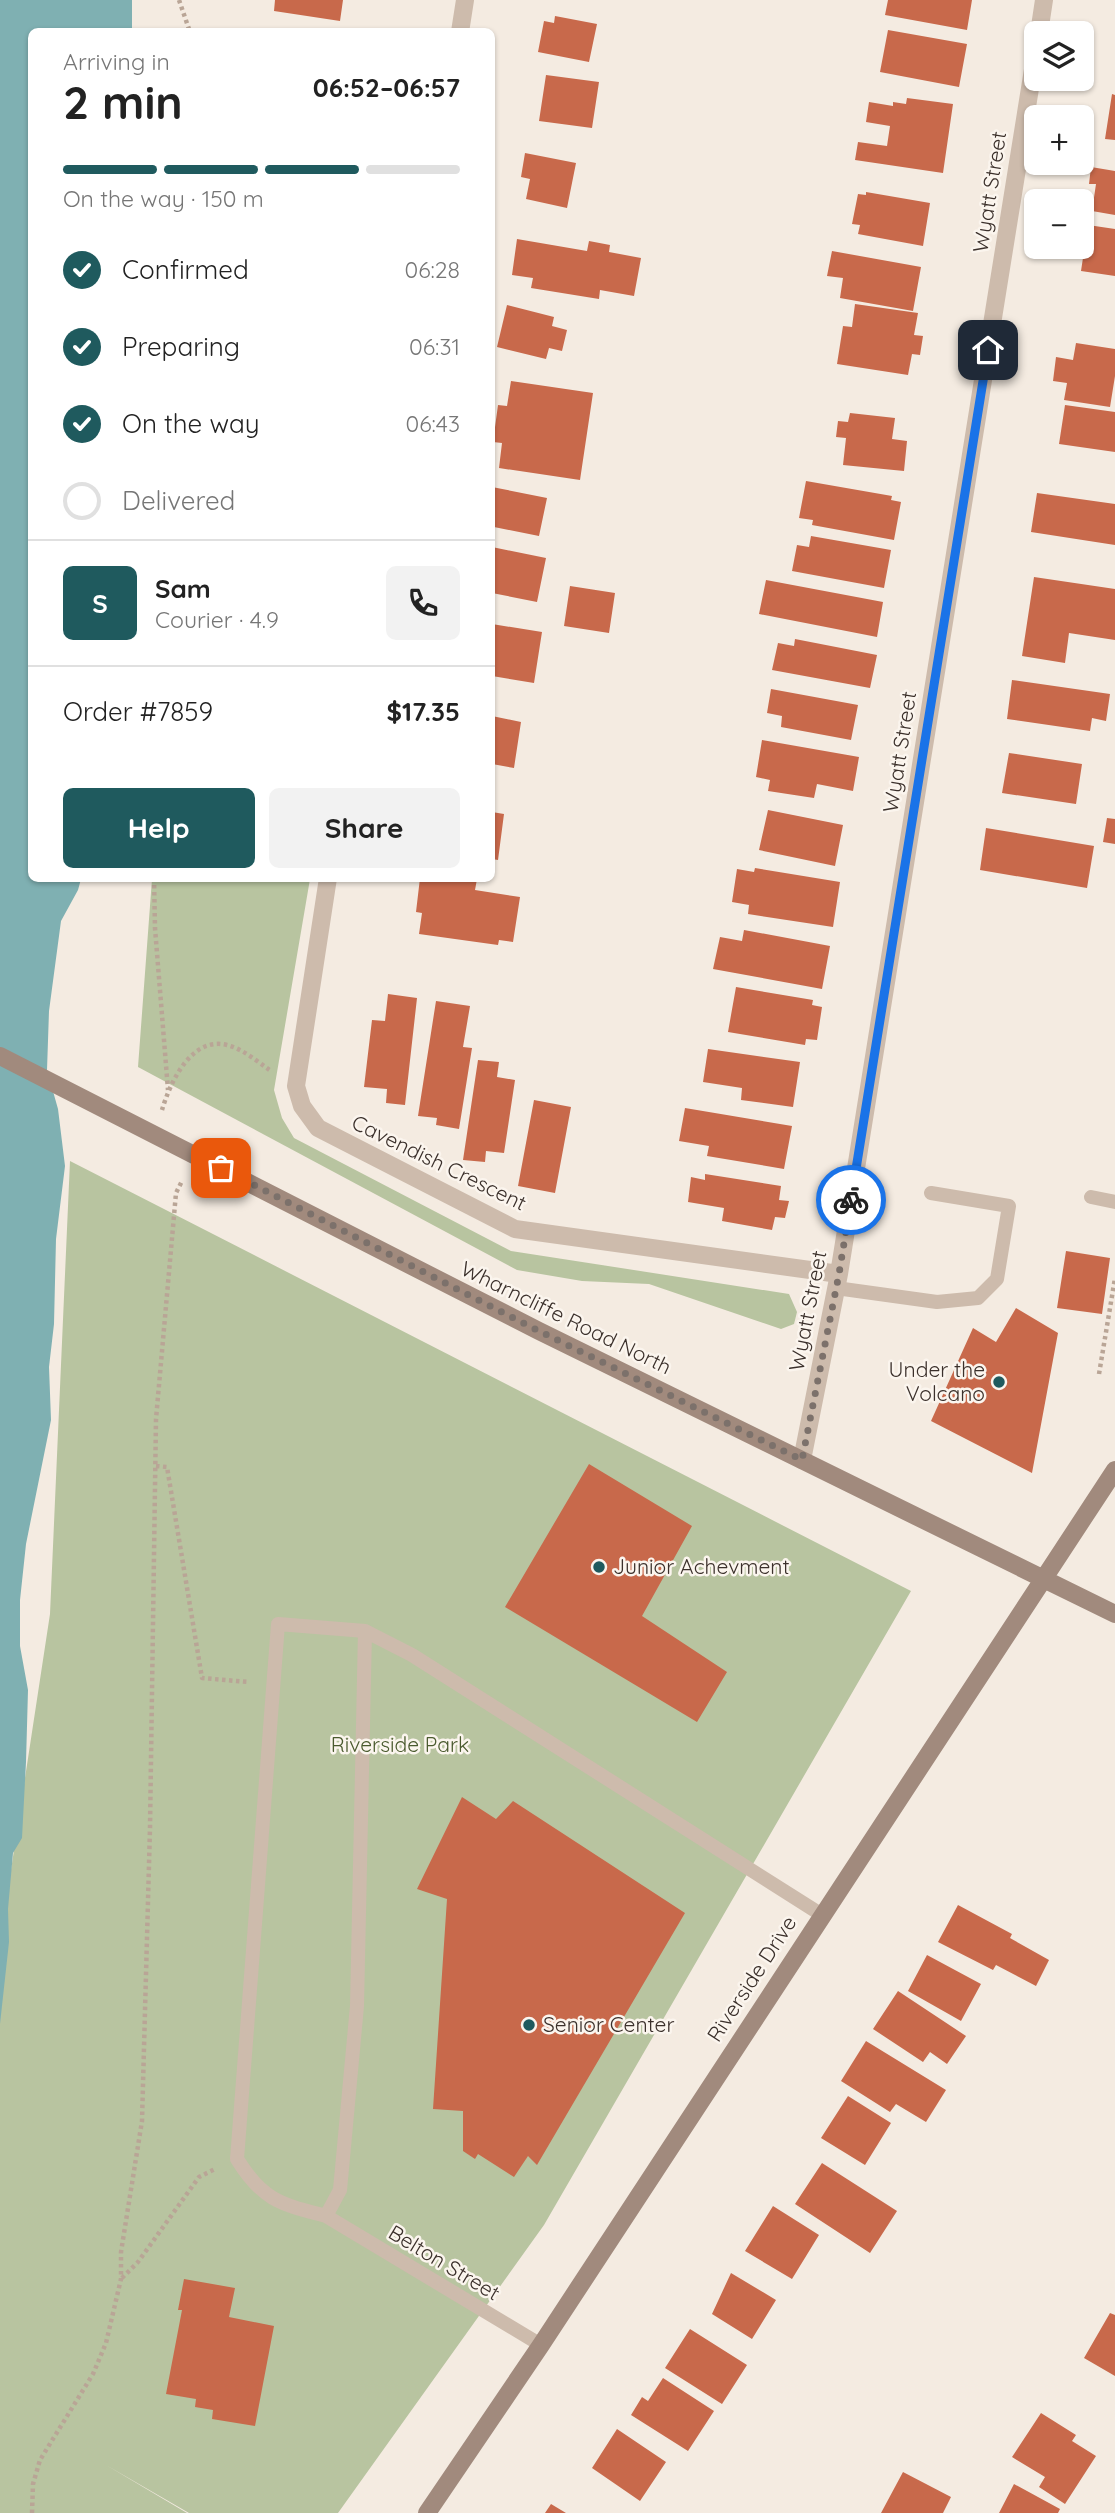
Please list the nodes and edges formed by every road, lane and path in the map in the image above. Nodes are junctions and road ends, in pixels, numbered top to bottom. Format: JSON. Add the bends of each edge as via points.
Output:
{"nodes":[{"id":1,"x":179,"y":0,"type":"edge"},
{"id":2,"x":465,"y":0,"type":"edge"},
{"id":3,"x":1044,"y":0,"type":"edge"},
{"id":4,"x":1041,"y":21,"type":"edge"},
{"id":5,"x":189,"y":28,"type":"edge"},
{"id":6,"x":461,"y":28,"type":"edge"},
{"id":7,"x":1030,"y":91,"type":"edge"},
{"id":8,"x":154,"y":882,"type":"edge"},
{"id":9,"x":327,"y":882,"type":"edge"},
{"id":10,"x":0,"y":1056,"type":"edge"},
{"id":11,"x":296,"y":1086,"type":"junction"},
{"id":12,"x":167,"y":1090,"type":"junction"},
{"id":13,"x":156,"y":1135,"type":"junction"},
{"id":14,"x":931,"y":1193,"type":"dead end"},
{"id":15,"x":1091,"y":1197,"type":"dead end"},
{"id":16,"x":175,"y":1202,"type":"dead end"},
{"id":17,"x":1115,"y":1202,"type":"edge"},
{"id":18,"x":1115,"y":1278,"type":"edge"},
{"id":19,"x":837,"y":1281,"type":"junction"},
{"id":20,"x":1099,"y":1374,"type":"dead end"},
{"id":21,"x":802,"y":1460,"type":"junction"},
{"id":22,"x":156,"y":1466,"type":"junction"},
{"id":23,"x":1115,"y":1470,"type":"edge"},
{"id":24,"x":1044,"y":1578,"type":"junction"},
{"id":25,"x":1115,"y":1614,"type":"edge"},
{"id":26,"x":365,"y":1631,"type":"junction"},
{"id":27,"x":273,"y":1684,"type":"junction"},
{"id":28,"x":821,"y":1914,"type":"junction"},
{"id":29,"x":237,"y":2159,"type":"junction"},
{"id":30,"x":326,"y":2216,"type":"junction"},
{"id":31,"x":121,"y":2279,"type":"junction"},
{"id":32,"x":541,"y":2345,"type":"junction"},
{"id":33,"x":32,"y":2513,"type":"edge"},
{"id":34,"x":427,"y":2513,"type":"edge"}],
"edges":[{"from":1,"to":5,"type":"path"},
{"from":2,"to":6,"type":"street"},
{"from":3,"to":4,"type":"street"},
{"from":7,"to":19,"type":"street","name":"Wyatt Street"},
{"from":8,"to":12,"type":"path"},
{"from":9,"to":11,"type":"street"},
{"from":10,"to":13,"type":"main road","name":"Wharncliffe Road North"},
{"from":11,"to":12,"type":"path","via":[[238,1050],[213,1045],[195,1052]]},
{"from":11,"to":19,"type":"street","name":"Cavendish Crescent","via":[[302,1106],[318,1128],[515,1229]]},
{"from":12,"to":13,"type":"path"},
{"from":13,"to":21,"type":"main road","name":"Wharncliffe Road North"},
{"from":14,"to":19,"type":"lane","via":[[1009,1206],[997,1279],[978,1298],[937,1302]]},
{"from":15,"to":17,"type":"lane"},
{"from":16,"to":22,"type":"path"},
{"from":18,"to":20,"type":"path"},
{"from":19,"to":21,"type":"street","name":"Wyatt Street"},
{"from":21,"to":24,"type":"main road","name":"Wharncliffe Road North"},
{"from":22,"to":27,"type":"path","via":[[167,1467],[202,1678]]},
{"from":22,"to":31,"type":"path","via":[[142,2121],[121,2252]]},
{"from":23,"to":24,"type":"main road","name":"Riverside Drive"},
{"from":24,"to":25,"type":"main road","name":"Wharncliffe Road North"},
{"from":24,"to":28,"type":"main road","name":"Riverside Drive"},
{"from":26,"to":27,"type":"lane","via":[[278,1624]]},
{"from":26,"to":28,"type":"lane","via":[[412,1655]]},
{"from":26,"to":30,"type":"lane","via":[[357,2006],[340,2190]]},
{"from":27,"to":29,"type":"lane"},
{"from":28,"to":32,"type":"main road","name":"Riverside Drive"},
{"from":29,"to":30,"type":"lane","name":"Belton Street","via":[[250,2180],[273,2199]]},
{"from":29,"to":31,"type":"path","via":[[199,2177]]},
{"from":30,"to":32,"type":"lane","name":"Belton Street"},
{"from":31,"to":33,"type":"path","via":[[106,2343],[93,2374],[40,2459]]},
{"from":32,"to":34,"type":"main road","name":"Riverside Drive"}]}
